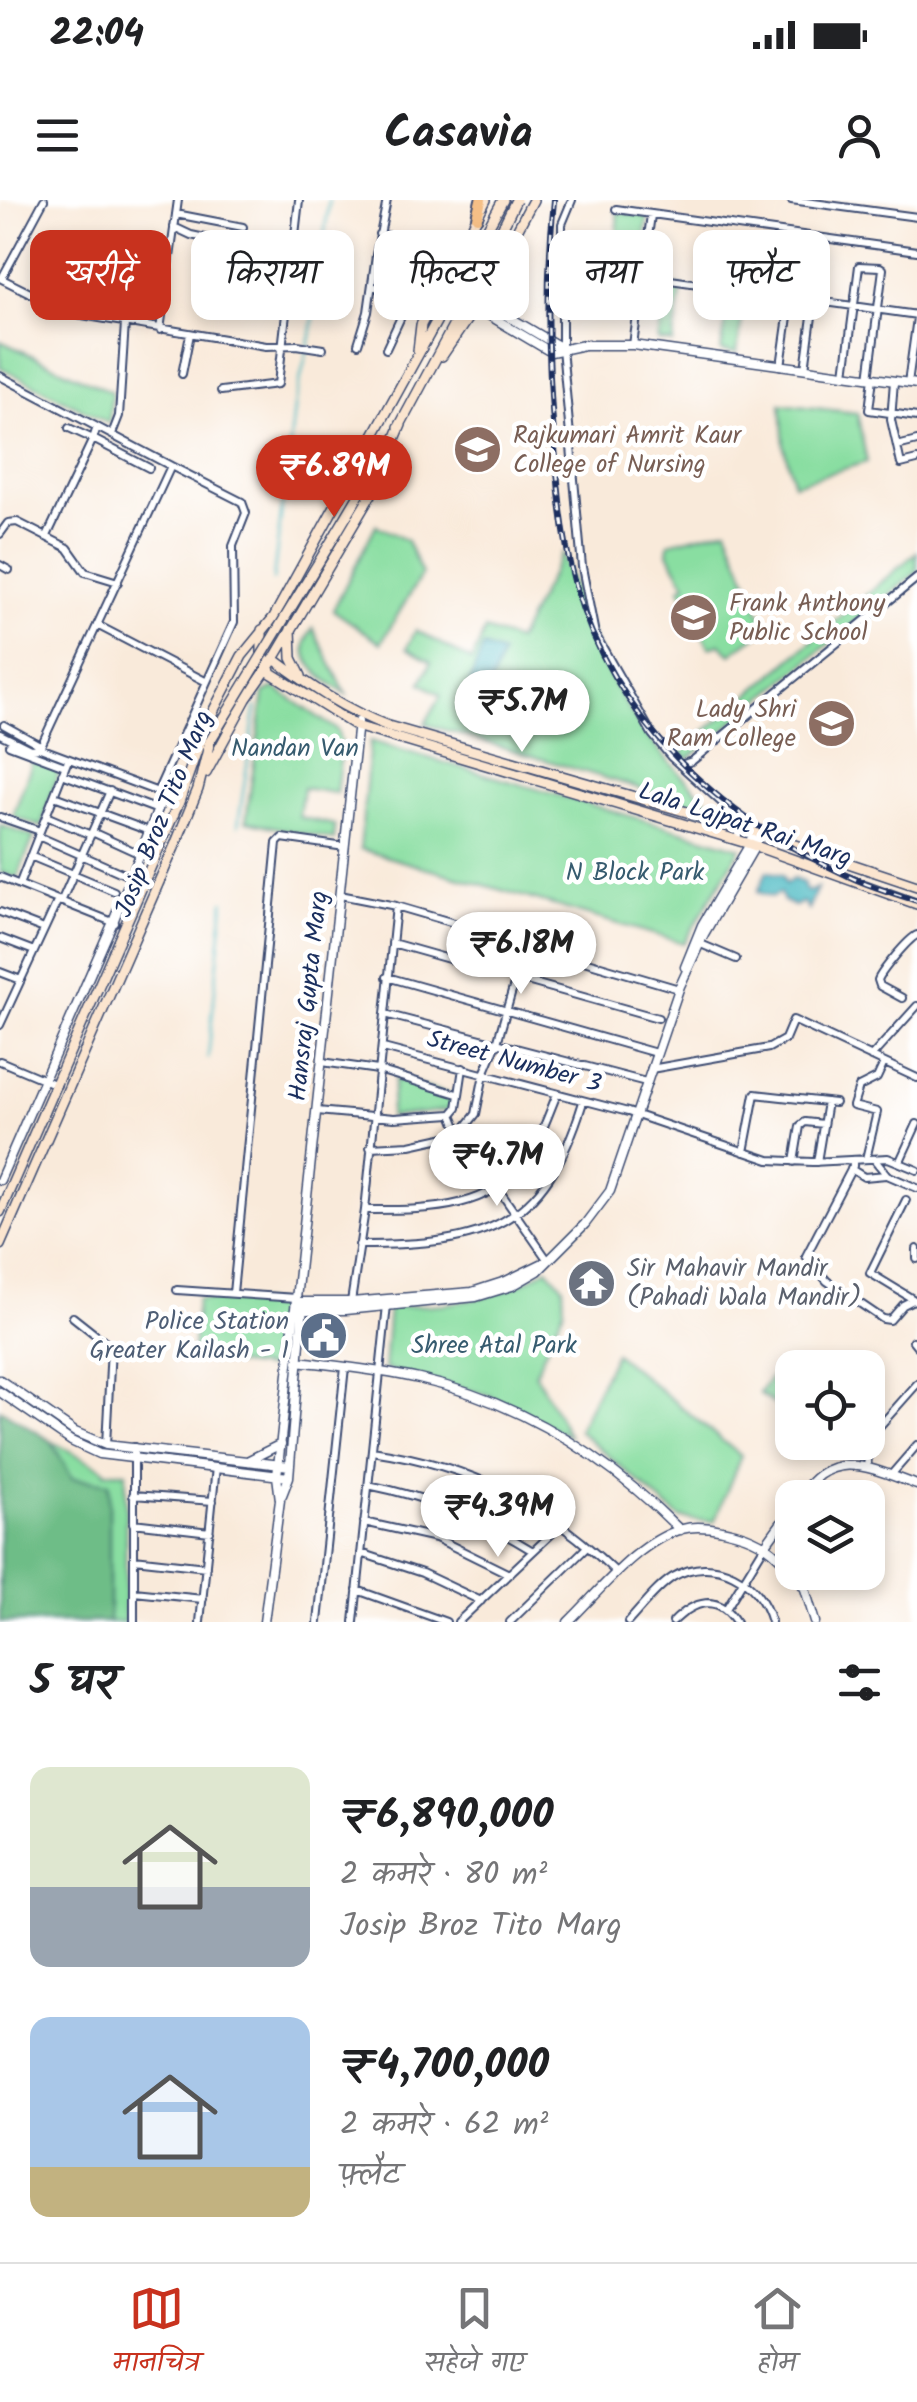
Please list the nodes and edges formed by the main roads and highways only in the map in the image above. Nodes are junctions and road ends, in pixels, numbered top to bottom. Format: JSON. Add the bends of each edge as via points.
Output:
{"nodes":[{"id":1,"x":504,"y":200,"type":"edge"},
{"id":2,"x":516,"y":200,"type":"edge"},
{"id":3,"x":532,"y":200,"type":"edge"},
{"id":4,"x":484,"y":205,"type":"edge"},
{"id":5,"x":517,"y":230,"type":"joint"},
{"id":6,"x":467,"y":320,"type":"edge"},
{"id":7,"x":417,"y":358,"type":"junction"},
{"id":8,"x":433,"y":365,"type":"junction"},
{"id":9,"x":401,"y":424,"type":"junction"},
{"id":10,"x":292,"y":629,"type":"junction"},
{"id":11,"x":262,"y":630,"type":"junction"},
{"id":12,"x":271,"y":664,"type":"junction"},
{"id":13,"x":234,"y":671,"type":"junction"},
{"id":14,"x":280,"y":680,"type":"junction"},
{"id":15,"x":256,"y":684,"type":"junction"},
{"id":16,"x":304,"y":684,"type":"junction"},
{"id":17,"x":359,"y":721,"type":"junction"},
{"id":18,"x":198,"y":789,"type":"junction"},
{"id":19,"x":622,"y":793,"type":"junction"},
{"id":20,"x":640,"y":798,"type":"junction"},
{"id":21,"x":618,"y":804,"type":"junction"},
{"id":22,"x":637,"y":810,"type":"junction"},
{"id":23,"x":917,"y":886,"type":"edge"},
{"id":24,"x":917,"y":904,"type":"edge"},
{"id":25,"x":0,"y":1212,"type":"edge"},
{"id":26,"x":0,"y":1245,"type":"edge"}],
"edges":[{"from":1,"to":5,"type":"main road","via":[[518,211]]},
{"from":1,"to":7,"type":"main road"},
{"from":2,"to":8,"type":"main road","bridge":true},
{"from":3,"to":5,"type":"main road"},
{"from":4,"to":7,"type":"main road","via":[[421,325]]},
{"from":6,"to":8,"type":"main road"},
{"from":7,"to":11,"type":"main road","name":"Josip Broz Tito Marg"},
{"from":8,"to":9,"type":"main road","name":"Josip Broz Tito Marg"},
{"from":9,"to":10,"type":"main road","via":[[372,494]]},
{"from":9,"to":18,"type":"main road","name":"Josip Broz Tito Marg","bridge":true,"via":[[210,741]]},
{"from":10,"to":12,"type":"main road"},
{"from":10,"to":16,"type":"main road","via":[[292,658]]},
{"from":11,"to":12,"type":"main road","via":[[262,653]]},
{"from":11,"to":13,"type":"main road","name":"Josip Broz Tito Marg"},
{"from":12,"to":14,"type":"main road","name":"Lala Lajpat Rai Marg"},
{"from":12,"to":15,"type":"main road"},
{"from":12,"to":16,"type":"main road","name":"Lala Lajpat Rai Marg"},
{"from":13,"to":15,"type":"main road"},
{"from":13,"to":25,"type":"main road","name":"Josip Broz Tito Marg"},
{"from":14,"to":15,"type":"main road"},
{"from":14,"to":17,"type":"main road","name":"Lala Lajpat Rai Marg"},
{"from":15,"to":18,"type":"main road"},
{"from":16,"to":17,"type":"main road","name":"Lala Lajpat Rai Marg"},
{"from":17,"to":19,"type":"main road","name":"Lala Lajpat Rai Marg"},
{"from":17,"to":21,"type":"main road","name":"Lala Lajpat Rai Marg"},
{"from":18,"to":26,"type":"main road","name":"Josip Broz Tito Marg"},
{"from":19,"to":20,"type":"main road","name":"Lala Lajpat Rai Marg"},
{"from":19,"to":21,"type":"main road"},
{"from":20,"to":22,"type":"main road"},
{"from":20,"to":23,"type":"main road","name":"Lala Lajpat Rai Marg"},
{"from":21,"to":22,"type":"main road","name":"Lala Lajpat Rai Marg"},
{"from":22,"to":24,"type":"main road","name":"Lala Lajpat Rai Marg"}]}
